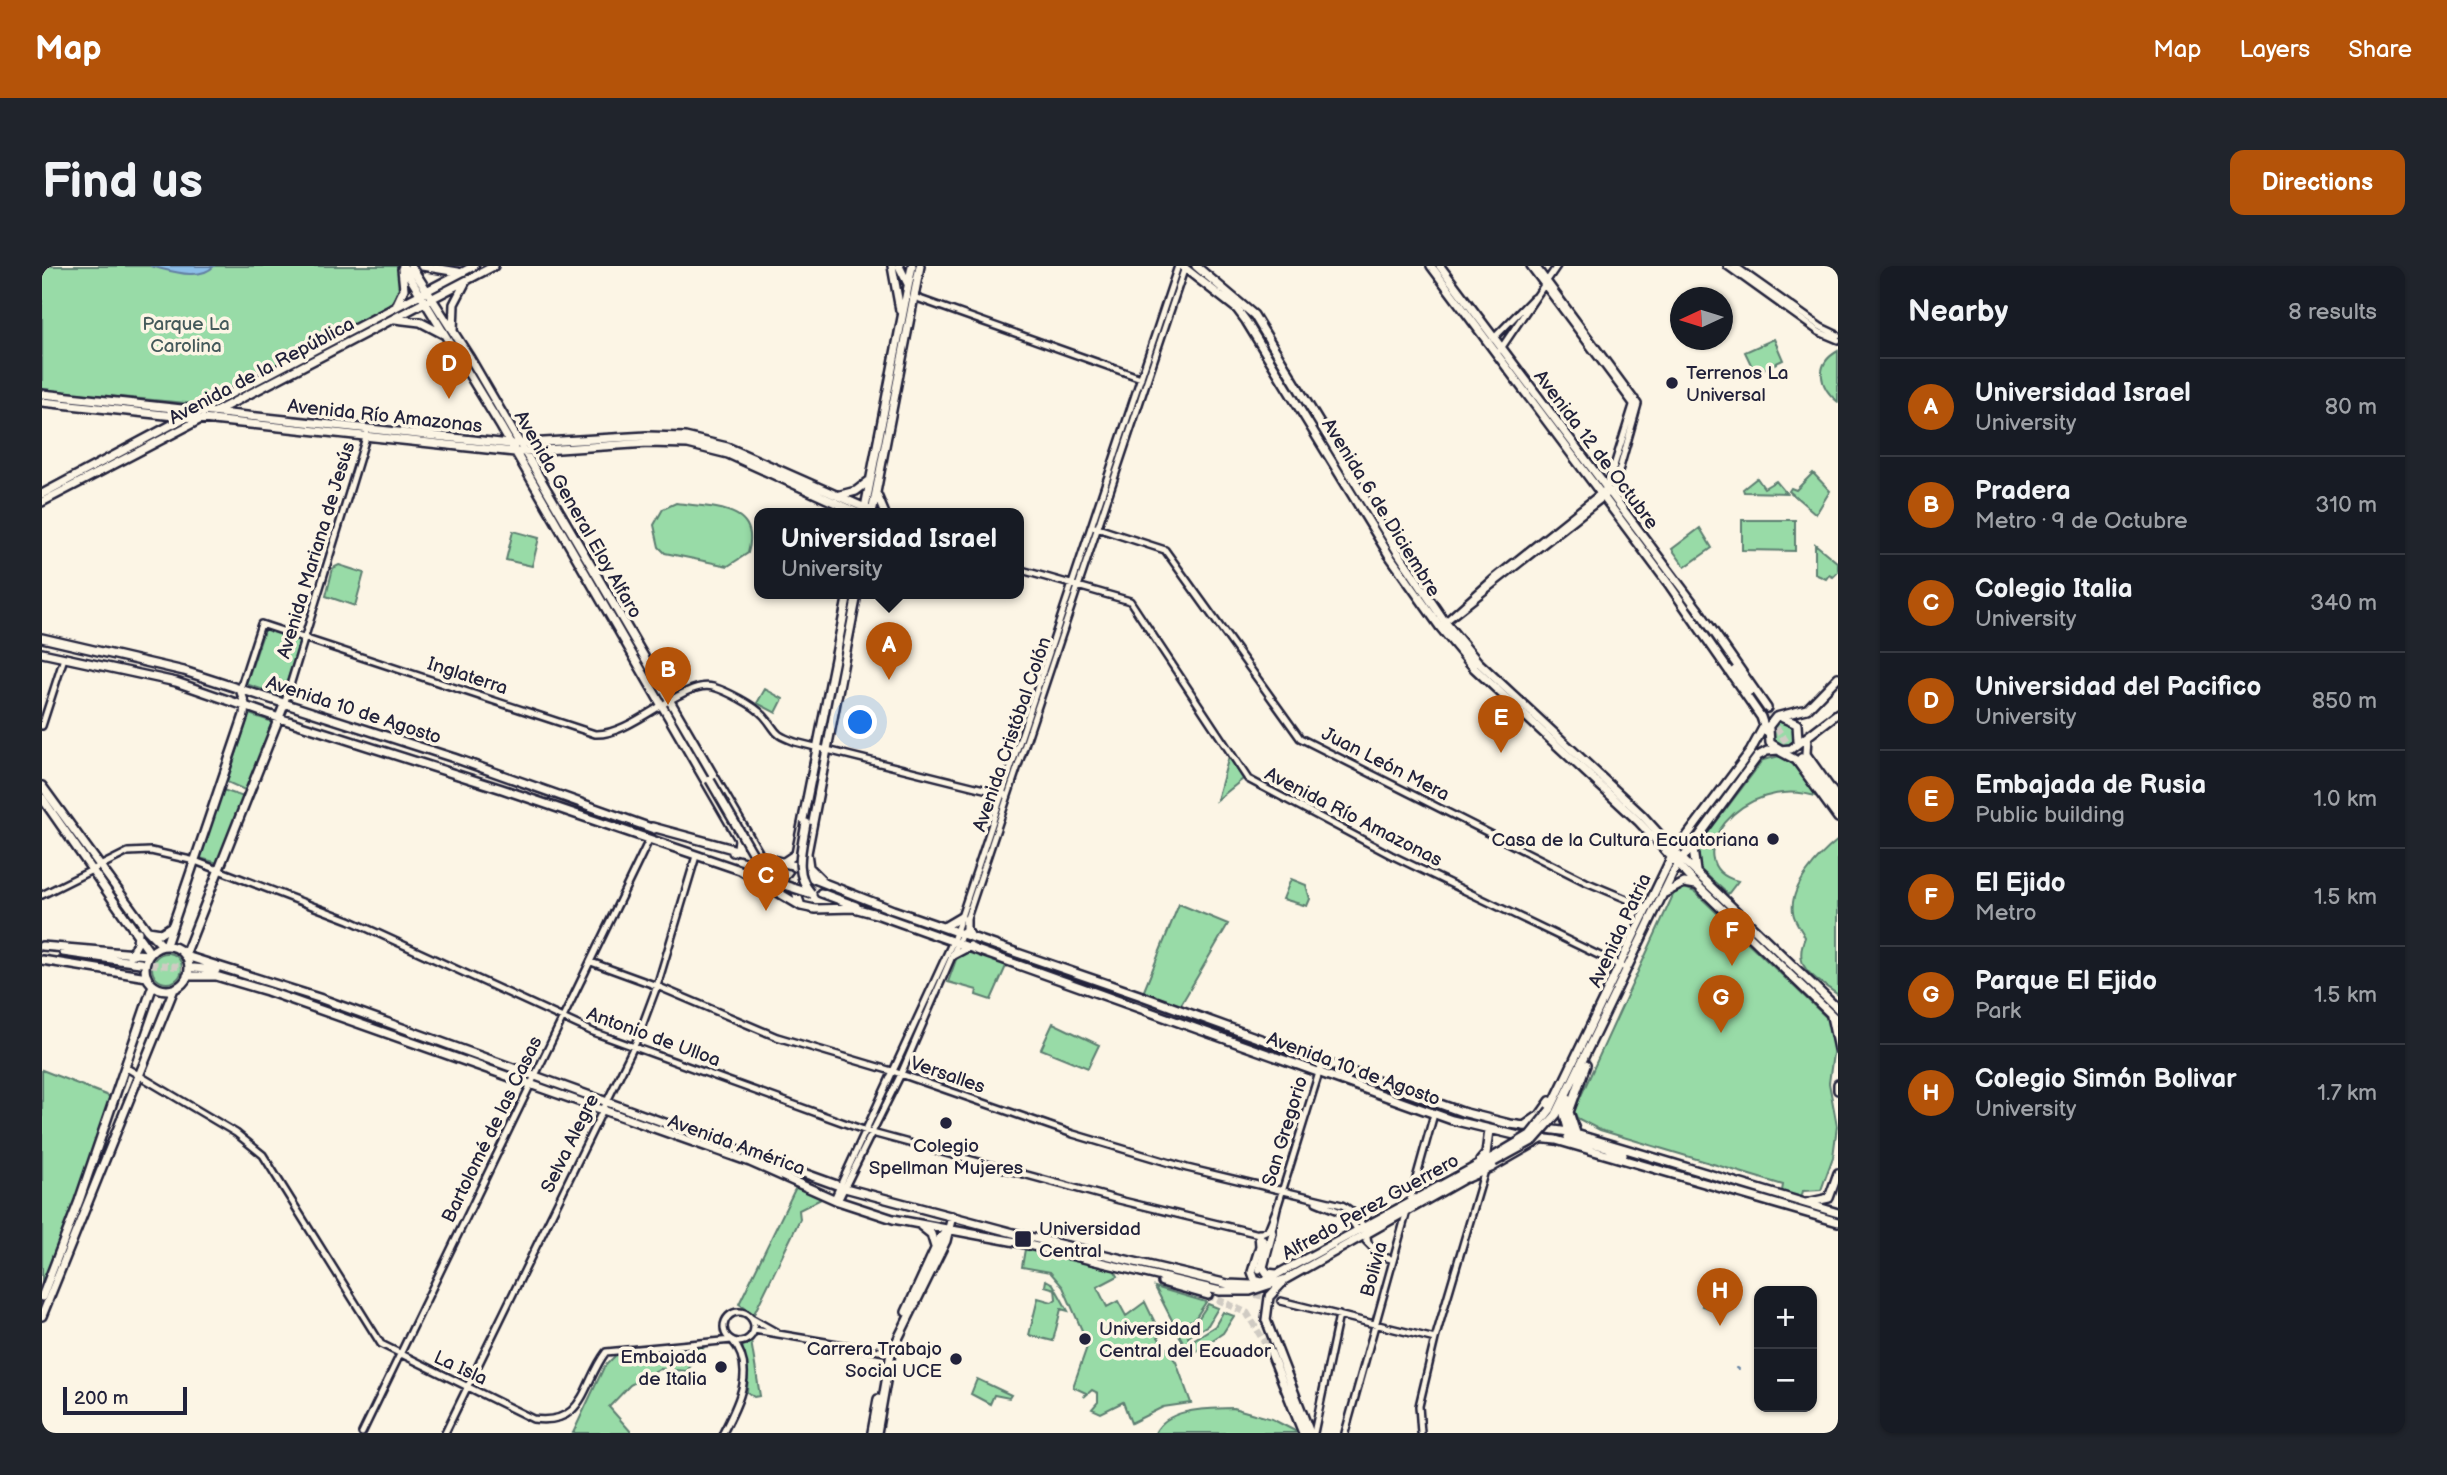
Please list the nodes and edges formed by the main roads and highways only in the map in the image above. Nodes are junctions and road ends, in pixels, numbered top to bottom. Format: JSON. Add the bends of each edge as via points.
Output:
{"nodes":[{"id":1,"x":402,"y":266,"type":"edge"},
{"id":2,"x":411,"y":266,"type":"edge"},
{"id":3,"x":422,"y":266,"type":"edge"},
{"id":4,"x":494,"y":266,"type":"edge"},
{"id":5,"x":892,"y":266,"type":"edge"},
{"id":6,"x":899,"y":266,"type":"edge"},
{"id":7,"x":912,"y":266,"type":"edge"},
{"id":8,"x":920,"y":266,"type":"edge"},
{"id":9,"x":1196,"y":266,"type":"edge"},
{"id":10,"x":1432,"y":266,"type":"edge"},
{"id":11,"x":1440,"y":266,"type":"edge"},
{"id":12,"x":472,"y":267,"type":"edge"},
{"id":13,"x":1183,"y":267,"type":"edge"},
{"id":14,"x":463,"y":272,"type":"junction"},
{"id":15,"x":466,"y":281,"type":"junction"},
{"id":16,"x":908,"y":285,"type":"junction"},
{"id":17,"x":427,"y":295,"type":"junction"},
{"id":18,"x":910,"y":296,"type":"junction"},
{"id":19,"x":391,"y":310,"type":"junction"},
{"id":20,"x":391,"y":320,"type":"junction"},
{"id":21,"x":901,"y":323,"type":"junction"},
{"id":22,"x":450,"y":334,"type":"junction"},
{"id":23,"x":898,"y":340,"type":"junction"},
{"id":24,"x":1491,"y":341,"type":"junction"},
{"id":25,"x":903,"y":352,"type":"junction"},
{"id":26,"x":42,"y":394,"type":"edge"},
{"id":27,"x":235,"y":401,"type":"junction"},
{"id":28,"x":42,"y":402,"type":"edge"},
{"id":29,"x":198,"y":411,"type":"junction"},
{"id":30,"x":154,"y":412,"type":"junction"},
{"id":31,"x":213,"y":413,"type":"junction"},
{"id":32,"x":187,"y":416,"type":"junction"},
{"id":33,"x":241,"y":416,"type":"junction"},
{"id":34,"x":203,"y":418,"type":"junction"},
{"id":35,"x":501,"y":427,"type":"junction"},
{"id":36,"x":165,"y":428,"type":"junction"},
{"id":37,"x":512,"y":431,"type":"junction"},
{"id":38,"x":495,"y":442,"type":"junction"},
{"id":39,"x":535,"y":443,"type":"junction"},
{"id":40,"x":514,"y":444,"type":"junction"},
{"id":41,"x":549,"y":450,"type":"junction"},
{"id":42,"x":519,"y":452,"type":"junction"},
{"id":43,"x":535,"y":471,"type":"junction"},
{"id":44,"x":870,"y":481,"type":"junction"},
{"id":45,"x":876,"y":491,"type":"junction"},
{"id":46,"x":1606,"y":493,"type":"junction"},
{"id":47,"x":42,"y":494,"type":"edge"},
{"id":48,"x":835,"y":499,"type":"junction"},
{"id":49,"x":42,"y":502,"type":"edge"},
{"id":50,"x":840,"y":508,"type":"edge"},
{"id":51,"x":858,"y":508,"type":"edge"},
{"id":52,"x":868,"y":508,"type":"edge"},
{"id":53,"x":870,"y":508,"type":"edge"},
{"id":54,"x":883,"y":508,"type":"edge"},
{"id":55,"x":1646,"y":554,"type":"junction"},
{"id":56,"x":1659,"y":558,"type":"junction"},
{"id":57,"x":1670,"y":585,"type":"junction"},
{"id":58,"x":1685,"y":592,"type":"junction"},
{"id":59,"x":847,"y":599,"type":"edge"},
{"id":60,"x":855,"y":599,"type":"edge"},
{"id":61,"x":1443,"y":625,"type":"junction"},
{"id":62,"x":1707,"y":637,"type":"junction"},
{"id":63,"x":42,"y":638,"type":"edge"},
{"id":64,"x":1727,"y":652,"type":"junction"},
{"id":65,"x":42,"y":653,"type":"edge"},
{"id":66,"x":1838,"y":677,"type":"edge"},
{"id":67,"x":240,"y":689,"type":"junction"},
{"id":68,"x":244,"y":705,"type":"junction"},
{"id":69,"x":284,"y":705,"type":"junction"},
{"id":70,"x":1838,"y":713,"type":"edge"},
{"id":71,"x":1780,"y":715,"type":"junction"},
{"id":72,"x":279,"y":719,"type":"junction"},
{"id":73,"x":1769,"y":725,"type":"junction"},
{"id":74,"x":1808,"y":735,"type":"junction"},
{"id":75,"x":1798,"y":741,"type":"dead end"},
{"id":76,"x":822,"y":749,"type":"junction"},
{"id":77,"x":1751,"y":750,"type":"junction"},
{"id":78,"x":1773,"y":750,"type":"junction"},
{"id":79,"x":1784,"y":750,"type":"junction"},
{"id":80,"x":1801,"y":758,"type":"junction"},
{"id":81,"x":697,"y":764,"type":"junction"},
{"id":82,"x":814,"y":768,"type":"junction"},
{"id":83,"x":711,"y":776,"type":"junction"},
{"id":84,"x":42,"y":786,"type":"edge"},
{"id":85,"x":42,"y":798,"type":"edge"},
{"id":86,"x":1838,"y":800,"type":"edge"},
{"id":87,"x":1838,"y":809,"type":"edge"},
{"id":88,"x":1838,"y":817,"type":"edge"},
{"id":89,"x":652,"y":827,"type":"junction"},
{"id":90,"x":624,"y":831,"type":"junction"},
{"id":91,"x":1681,"y":842,"type":"junction"},
{"id":92,"x":1692,"y":842,"type":"junction"},
{"id":93,"x":798,"y":843,"type":"junction"},
{"id":94,"x":1664,"y":845,"type":"junction"},
{"id":95,"x":807,"y":850,"type":"junction"},
{"id":96,"x":733,"y":852,"type":"junction"},
{"id":97,"x":758,"y":852,"type":"tunnel mouth"},
{"id":98,"x":1676,"y":858,"type":"junction"},
{"id":99,"x":751,"y":860,"type":"tunnel mouth"},
{"id":100,"x":768,"y":860,"type":"junction"},
{"id":101,"x":788,"y":864,"type":"junction"},
{"id":102,"x":740,"y":865,"type":"tunnel mouth"},
{"id":103,"x":96,"y":868,"type":"junction"},
{"id":104,"x":801,"y":870,"type":"junction"},
{"id":105,"x":1664,"y":872,"type":"junction"},
{"id":106,"x":1696,"y":872,"type":"junction"},
{"id":107,"x":796,"y":878,"type":"junction"},
{"id":108,"x":815,"y":882,"type":"junction"},
{"id":109,"x":829,"y":885,"type":"junction"},
{"id":110,"x":1696,"y":886,"type":"junction"},
{"id":111,"x":771,"y":891,"type":"junction"},
{"id":112,"x":1664,"y":893,"type":"junction"},
{"id":113,"x":812,"y":894,"type":"junction"},
{"id":114,"x":824,"y":896,"type":"junction"},
{"id":115,"x":877,"y":904,"type":"junction"},
{"id":116,"x":801,"y":906,"type":"junction"},
{"id":117,"x":854,"y":908,"type":"junction"},
{"id":118,"x":869,"y":912,"type":"junction"},
{"id":119,"x":173,"y":924,"type":"junction"},
{"id":120,"x":944,"y":927,"type":"junction"},
{"id":121,"x":148,"y":930,"type":"junction"},
{"id":122,"x":138,"y":932,"type":"junction"},
{"id":123,"x":971,"y":936,"type":"junction"},
{"id":124,"x":164,"y":945,"type":"junction"},
{"id":125,"x":970,"y":946,"type":"junction"},
{"id":126,"x":46,"y":947,"type":"edge"},
{"id":127,"x":149,"y":954,"type":"junction"},
{"id":128,"x":185,"y":955,"type":"junction"},
{"id":129,"x":953,"y":955,"type":"road end"},
{"id":130,"x":76,"y":956,"type":"junction"},
{"id":131,"x":130,"y":956,"type":"junction"},
{"id":132,"x":42,"y":959,"type":"edge"},
{"id":133,"x":140,"y":963,"type":"tunnel mouth"},
{"id":134,"x":194,"y":968,"type":"tunnel mouth"},
{"id":135,"x":206,"y":969,"type":"junction"},
{"id":136,"x":187,"y":976,"type":"junction"},
{"id":137,"x":147,"y":977,"type":"junction"},
{"id":138,"x":265,"y":980,"type":"junction"},
{"id":139,"x":153,"y":985,"type":"junction"},
{"id":140,"x":174,"y":989,"type":"junction"},
{"id":141,"x":267,"y":991,"type":"junction"},
{"id":142,"x":1836,"y":1010,"type":"edge"},
{"id":143,"x":1838,"y":1021,"type":"edge"},
{"id":144,"x":1601,"y":1025,"type":"junction"},
{"id":145,"x":1590,"y":1029,"type":"junction"},
{"id":146,"x":1838,"y":1049,"type":"edge"},
{"id":147,"x":1321,"y":1067,"type":"junction"},
{"id":148,"x":1838,"y":1084,"type":"edge"},
{"id":149,"x":1838,"y":1090,"type":"edge"},
{"id":150,"x":1553,"y":1112,"type":"junction"},
{"id":151,"x":1524,"y":1126,"type":"junction"},
{"id":152,"x":1489,"y":1129,"type":"junction"},
{"id":153,"x":1571,"y":1134,"type":"junction"},
{"id":154,"x":1633,"y":1150,"type":"junction"},
{"id":155,"x":1494,"y":1160,"type":"junction"},
{"id":156,"x":1629,"y":1160,"type":"junction"},
{"id":157,"x":1838,"y":1173,"type":"edge"},
{"id":158,"x":1464,"y":1176,"type":"junction"},
{"id":159,"x":1804,"y":1204,"type":"junction"},
{"id":160,"x":1838,"y":1213,"type":"edge"},
{"id":161,"x":952,"y":1216,"type":"junction"},
{"id":162,"x":1838,"y":1222,"type":"edge"},
{"id":163,"x":918,"y":1225,"type":"junction"},
{"id":164,"x":947,"y":1230,"type":"junction"},
{"id":165,"x":1272,"y":1233,"type":"road end"},
{"id":166,"x":1259,"y":1234,"type":"road end"},
{"id":167,"x":1363,"y":1234,"type":"junction"},
{"id":168,"x":935,"y":1251,"type":"junction"},
{"id":169,"x":1132,"y":1261,"type":"junction"},
{"id":170,"x":1143,"y":1273,"type":"junction"},
{"id":171,"x":1283,"y":1276,"type":"junction"},
{"id":172,"x":1263,"y":1282,"type":"junction"},
{"id":173,"x":1212,"y":1284,"type":"tunnel mouth"},
{"id":174,"x":51,"y":1285,"type":"junction"},
{"id":175,"x":1208,"y":1295,"type":"tunnel mouth"},
{"id":176,"x":42,"y":1297,"type":"edge"},
{"id":177,"x":42,"y":1316,"type":"edge"},
{"id":178,"x":889,"y":1352,"type":"junction"},
{"id":179,"x":1270,"y":1353,"type":"tunnel mouth"},
{"id":180,"x":1308,"y":1429,"type":"edge"},
{"id":181,"x":874,"y":1433,"type":"edge"}],
"edges":[{"from":1,"to":17,"type":"main road","name":"Avenida General Eloy Alfaro"},
{"from":1,"to":19,"type":"main road","via":[[403,294]]},
{"from":2,"to":17,"type":"main road","name":"Avenida General Eloy Alfaro"},
{"from":3,"to":14,"type":"main road"},
{"from":4,"to":15,"type":"main road","name":"Avenida de la República"},
{"from":5,"to":18,"type":"main road"},
{"from":5,"to":21,"type":"main road"},
{"from":6,"to":16,"type":"main road"},
{"from":7,"to":16,"type":"main road"},
{"from":8,"to":18,"type":"main road"},
{"from":9,"to":61,"type":"main road","name":"Avenida 6 de Diciembre","via":[[1254,315]]},
{"from":10,"to":24,"type":"main road","name":"Avenida 12 de Octubre"},
{"from":11,"to":24,"type":"main road","name":"Avenida 12 de Octubre"},
{"from":12,"to":14,"type":"main road","name":"Avenida de la República"},
{"from":12,"to":17,"type":"main road"},
{"from":13,"to":61,"type":"main road","name":"Avenida 6 de Diciembre","via":[[1246,321],[1381,544]]},
{"from":14,"to":17,"type":"main road","name":"Avenida de la República"},
{"from":15,"to":17,"type":"main road","name":"Avenida de la República"},
{"from":15,"to":22,"type":"main road","via":[[454,304]]},
{"from":16,"to":18,"type":"main road"},
{"from":17,"to":19,"type":"main road","name":"Avenida de la República"},
{"from":17,"to":20,"type":"main road","name":"Avenida de la República"},
{"from":17,"to":22,"type":"main road","name":"Avenida General Eloy Alfaro"},
{"from":18,"to":21,"type":"main road"},
{"from":18,"to":25,"type":"main road"},
{"from":19,"to":29,"type":"main road","name":"Avenida de la República"},
{"from":20,"to":22,"type":"main road","via":[[420,322]]},
{"from":20,"to":27,"type":"main road","name":"Avenida de la República"},
{"from":21,"to":23,"type":"main road"},
{"from":22,"to":35,"type":"main road","name":"Avenida General Eloy Alfaro"},
{"from":22,"to":37,"type":"main road","name":"Avenida General Eloy Alfaro"},
{"from":23,"to":25,"type":"main road"},
{"from":23,"to":44,"type":"main road"},
{"from":24,"to":46,"type":"main road","name":"Avenida 12 de Octubre"},
{"from":25,"to":45,"type":"main road"},
{"from":26,"to":29,"type":"main road","name":"Avenida Río Amazonas"},
{"from":27,"to":31,"type":"main road","name":"Avenida de la República"},
{"from":27,"to":33,"type":"main road","via":[[234,410]]},
{"from":28,"to":30,"type":"main road","name":"Avenida Río Amazonas"},
{"from":29,"to":31,"type":"main road","name":"Avenida Río Amazonas"},
{"from":29,"to":32,"type":"main road","name":"Avenida de la República"},
{"from":30,"to":32,"type":"main road","name":"Avenida Río Amazonas"},
{"from":30,"to":36,"type":"main road","via":[[165,417]]},
{"from":31,"to":33,"type":"main road","name":"Avenida Río Amazonas"},
{"from":31,"to":34,"type":"main road","name":"Avenida de la República"},
{"from":32,"to":34,"type":"main road","name":"Avenida Río Amazonas"},
{"from":32,"to":36,"type":"main road","name":"Avenida de la República"},
{"from":33,"to":38,"type":"main road","name":"Avenida Río Amazonas"},
{"from":34,"to":42,"type":"main road","name":"Avenida Río Amazonas"},
{"from":34,"to":49,"type":"main road","name":"Avenida de la República"},
{"from":35,"to":38,"type":"main road"},
{"from":35,"to":40,"type":"main road","name":"Avenida General Eloy Alfaro"},
{"from":36,"to":47,"type":"main road","name":"Avenida de la República"},
{"from":37,"to":39,"type":"main road"},
{"from":37,"to":40,"type":"main road","name":"Avenida General Eloy Alfaro"},
{"from":38,"to":40,"type":"main road","name":"Avenida Río Amazonas"},
{"from":39,"to":40,"type":"main road","name":"Avenida Río Amazonas"},
{"from":39,"to":48,"type":"main road","name":"Avenida Río Amazonas","via":[[685,437],[727,447]]},
{"from":40,"to":42,"type":"main road","name":"Avenida General Eloy Alfaro"},
{"from":41,"to":42,"type":"main road","name":"Avenida Río Amazonas"},
{"from":41,"to":43,"type":"main road","via":[[537,458]]},
{"from":41,"to":48,"type":"main road","name":"Avenida Río Amazonas","via":[[688,444],[728,454]]},
{"from":42,"to":43,"type":"main road","name":"Avenida General Eloy Alfaro"},
{"from":42,"to":81,"type":"main road","name":"Avenida General Eloy Alfaro"},
{"from":43,"to":83,"type":"main road","name":"Avenida General Eloy Alfaro"},
{"from":44,"to":48,"type":"main road"},
{"from":44,"to":52,"type":"main road"},
{"from":45,"to":53,"type":"main road"},
{"from":45,"to":54,"type":"main road"},
{"from":46,"to":55,"type":"main road","name":"Avenida 12 de Octubre"},
{"from":46,"to":56,"type":"main road","name":"Avenida 12 de Octubre"},
{"from":48,"to":50,"type":"main road"},
{"from":48,"to":51,"type":"main road","name":"Avenida Río Amazonas"},
{"from":55,"to":56,"type":"main road"},
{"from":55,"to":57,"type":"main road","name":"Avenida 12 de Octubre"},
{"from":56,"to":58,"type":"main road","name":"Avenida 12 de Octubre"},
{"from":57,"to":58,"type":"main road"},
{"from":57,"to":62,"type":"main road","name":"Avenida 12 de Octubre"},
{"from":58,"to":64,"type":"main road","name":"Avenida 12 de Octubre"},
{"from":59,"to":76,"type":"main road"},
{"from":60,"to":76,"type":"main road"},
{"from":61,"to":94,"type":"main road","name":"Avenida 6 de Diciembre","via":[[1643,816]]},
{"from":62,"to":64,"type":"main road","name":"Avenida 12 de Octubre","via":[[1764,710]]},
{"from":62,"to":77,"type":"main road","name":"Avenida 12 de Octubre","via":[[1763,720]]},
{"from":63,"to":67,"type":"main road","name":"Avenida 10 de Agosto"},
{"from":64,"to":71,"type":"main road","name":"Avenida 12 de Octubre"},
{"from":65,"to":68,"type":"main road","name":"Avenida 10 de Agosto","via":[[176,682]]},
{"from":66,"to":71,"type":"main road","name":"Avenida Patria","via":[[1807,709]]},
{"from":67,"to":68,"type":"main road"},
{"from":67,"to":69,"type":"main road","name":"Avenida 10 de Agosto"},
{"from":68,"to":72,"type":"main road","name":"Avenida 10 de Agosto"},
{"from":68,"to":119,"type":"main road"},
{"from":69,"to":72,"type":"main road","name":"Avenida Mariana de Jesús"},
{"from":69,"to":89,"type":"main road","name":"Avenida 10 de Agosto"},
{"from":70,"to":74,"type":"main road"},
{"from":71,"to":73,"type":"main road","name":"Avenida Patria"},
{"from":72,"to":90,"type":"main road","name":"Avenida 10 de Agosto"},
{"from":72,"to":128,"type":"main road","name":"Avenida Mariana de Jesús"},
{"from":73,"to":75,"type":"main road","via":[[1785,718],[1793,720],[1799,728]]},
{"from":73,"to":77,"type":"main road","name":"Avenida Patria"},
{"from":73,"to":79,"type":"main road","via":[[1771,744]]},
{"from":74,"to":79,"type":"main road"},
{"from":74,"to":86,"type":"main road","via":[[1805,752]]},
{"from":76,"to":82,"type":"main road"},
{"from":76,"to":95,"type":"main road"},
{"from":77,"to":91,"type":"main road","name":"Avenida Patria"},
{"from":78,"to":79,"type":"main road"},
{"from":78,"to":88,"type":"main road","via":[[1796,760]]},
{"from":78,"to":92,"type":"main road","name":"Avenida Patria","via":[[1756,759]]},
{"from":80,"to":86,"type":"main road"},
{"from":80,"to":87,"type":"main road"},
{"from":80,"to":88,"type":"main road"},
{"from":81,"to":83,"type":"main road"},
{"from":81,"to":96,"type":"main road","via":[[739,839]]},
{"from":82,"to":93,"type":"main road"},
{"from":82,"to":113,"type":"main road","bridge":true,"via":[[799,863],[801,877]]},
{"from":83,"to":97,"type":"main road","name":"Avenida General Eloy Alfaro"},
{"from":83,"to":100,"type":"main road"},
{"from":83,"to":113,"type":"main road","bridge":true,"via":[[764,873]]},
{"from":84,"to":103,"type":"main road"},
{"from":85,"to":103,"type":"main road"},
{"from":89,"to":96,"type":"main road","name":"Avenida 10 de Agosto"},
{"from":89,"to":99,"type":"main road","name":"Avenida 10 de Agosto"},
{"from":90,"to":102,"type":"main road","name":"Avenida 10 de Agosto"},
{"from":90,"to":111,"type":"main road","name":"Avenida 10 de Agosto","via":[[744,872]]},
{"from":91,"to":94,"type":"main road"},
{"from":91,"to":98,"type":"main road","name":"Avenida Patria"},
{"from":92,"to":98,"type":"main road","name":"Avenida Patria"},
{"from":92,"to":106,"type":"main road"},
{"from":93,"to":95,"type":"main road","via":[[802,852]]},
{"from":93,"to":101,"type":"main road"},
{"from":94,"to":98,"type":"main road","name":"Avenida 6 de Diciembre"},
{"from":94,"to":105,"type":"main road"},
{"from":95,"to":104,"type":"main road"},
{"from":95,"to":109,"type":"main road","via":[[809,867]]},
{"from":96,"to":100,"type":"main road","name":"Avenida 10 de Agosto"},
{"from":98,"to":105,"type":"main road","name":"Avenida Patria"},
{"from":98,"to":106,"type":"main road","name":"Avenida 6 de Diciembre"},
{"from":98,"to":110,"type":"main road","name":"Avenida 6 de Diciembre"},
{"from":98,"to":112,"type":"main road","name":"Avenida Patria"},
{"from":100,"to":101,"type":"main road","name":"Avenida 10 de Agosto"},
{"from":101,"to":104,"type":"main road","name":"Avenida 10 de Agosto"},
{"from":101,"to":107,"type":"main road"},
{"from":103,"to":121,"type":"main road"},
{"from":103,"to":122,"type":"main road"},
{"from":104,"to":107,"type":"main road"},
{"from":104,"to":108,"type":"main road","name":"Avenida 10 de Agosto"},
{"from":105,"to":145,"type":"main road","name":"Avenida Patria"},
{"from":106,"to":142,"type":"main road","name":"Avenida 6 de Diciembre"},
{"from":107,"to":111,"type":"main road","via":[[782,891]]},
{"from":108,"to":109,"type":"main road","name":"Avenida 10 de Agosto"},
{"from":108,"to":115,"type":"main road","name":"Avenida 10 de Agosto"},
{"from":108,"to":116,"type":"main road","via":[[802,881],[797,887]]},
{"from":109,"to":115,"type":"main road","name":"Avenida 10 de Agosto"},
{"from":110,"to":112,"type":"main road","via":[[1684,883]]},
{"from":110,"to":142,"type":"main road","name":"Avenida 6 de Diciembre"},
{"from":111,"to":116,"type":"main road","name":"Avenida 10 de Agosto"},
{"from":112,"to":144,"type":"main road","name":"Avenida Patria"},
{"from":113,"to":114,"type":"main road"},
{"from":114,"to":117,"type":"main road"},
{"from":114,"to":118,"type":"main road","name":"Avenida 10 de Agosto"},
{"from":115,"to":120,"type":"main road","name":"Avenida 10 de Agosto"},
{"from":116,"to":117,"type":"main road","name":"Avenida 10 de Agosto"},
{"from":117,"to":118,"type":"main road","name":"Avenida 10 de Agosto"},
{"from":118,"to":125,"type":"main road","name":"Avenida 10 de Agosto"},
{"from":119,"to":121,"type":"main road","via":[[162,933]]},
{"from":119,"to":124,"type":"main road"},
{"from":120,"to":123,"type":"main road","name":"Avenida 10 de Agosto"},
{"from":120,"to":123,"type":"main road","via":[[964,919]]},
{"from":121,"to":124,"type":"main road"},
{"from":122,"to":127,"type":"main road"},
{"from":122,"to":131,"type":"main road"},
{"from":123,"to":147,"type":"main road","name":"Avenida 10 de Agosto"},
{"from":124,"to":127,"type":"main road"},
{"from":124,"to":128,"type":"main road"},
{"from":125,"to":129,"type":"main road"},
{"from":125,"to":147,"type":"main road","name":"Avenida 10 de Agosto"},
{"from":126,"to":130,"type":"main road"},
{"from":126,"to":131,"type":"main road"},
{"from":127,"to":131,"type":"main road"},
{"from":127,"to":137,"type":"main road"},
{"from":128,"to":136,"type":"main road"},
{"from":128,"to":138,"type":"main road","name":"Avenida América"},
{"from":130,"to":132,"type":"main road"},
{"from":130,"to":133,"type":"main road"},
{"from":132,"to":137,"type":"main road"},
{"from":134,"to":135,"type":"main road"},
{"from":135,"to":138,"type":"main road"},
{"from":135,"to":141,"type":"main road"},
{"from":136,"to":140,"type":"main road"},
{"from":136,"to":141,"type":"main road","name":"Avenida América","via":[[216,976]]},
{"from":137,"to":139,"type":"main road"},
{"from":138,"to":161,"type":"main road","name":"Avenida América","via":[[842,1187]]},
{"from":139,"to":140,"type":"main road"},
{"from":139,"to":174,"type":"main road"},
{"from":140,"to":174,"type":"main road"},
{"from":141,"to":163,"type":"main road","name":"Avenida América","via":[[750,1163],[836,1200]]},
{"from":142,"to":143,"type":"main road","name":"Avenida 6 de Diciembre"},
{"from":142,"to":146,"type":"main road"},
{"from":144,"to":150,"type":"main road","name":"Avenida Patria"},
{"from":144,"to":153,"type":"main road","via":[[1566,1104],[1564,1121]]},
{"from":145,"to":150,"type":"main road","name":"Avenida Patria"},
{"from":145,"to":151,"type":"main road","via":[[1545,1108]]},
{"from":147,"to":151,"type":"main road","name":"Avenida 10 de Agosto","via":[[1462,1112]]},
{"from":147,"to":152,"type":"main road","name":"Avenida 10 de Agosto","via":[[1434,1114]]},
{"from":148,"to":149,"type":"main road"},
{"from":150,"to":155,"type":"main road","name":"Avenida Patria","bridge":true},
{"from":151,"to":153,"type":"main road","name":"Avenida 10 de Agosto"},
{"from":152,"to":156,"type":"main road","name":"Avenida 10 de Agosto"},
{"from":152,"to":158,"type":"main road","via":[[1484,1158]]},
{"from":153,"to":154,"type":"main road","name":"Avenida 10 de Agosto"},
{"from":153,"to":156,"type":"main road"},
{"from":154,"to":156,"type":"main road"},
{"from":154,"to":159,"type":"main road","name":"Avenida 10 de Agosto"},
{"from":155,"to":158,"type":"main road","name":"Alfredo Perez Guerrero"},
{"from":155,"to":158,"type":"main road","name":"Alfredo Perez Guerrero","via":[[1485,1169]]},
{"from":156,"to":162,"type":"main road","name":"Avenida 10 de Agosto"},
{"from":157,"to":159,"type":"main road","via":[[1833,1195]]},
{"from":158,"to":167,"type":"main road","name":"Alfredo Perez Guerrero"},
{"from":158,"to":167,"type":"main road","name":"Alfredo Perez Guerrero","via":[[1408,1201]]},
{"from":159,"to":160,"type":"main road","name":"Avenida 10 de Agosto"},
{"from":161,"to":164,"type":"main road"},
{"from":161,"to":169,"type":"main road","name":"Avenida América"},
{"from":163,"to":164,"type":"main road","name":"Avenida América"},
{"from":163,"to":168,"type":"main road","via":[[931,1234]]},
{"from":164,"to":168,"type":"main road"},
{"from":164,"to":170,"type":"main road","name":"Avenida América"},
{"from":164,"to":178,"type":"main road","via":[[946,1241]]},
{"from":165,"to":171,"type":"main road","via":[[1263,1267]]},
{"from":166,"to":172,"type":"main road","via":[[1252,1272],[1254,1279]]},
{"from":167,"to":171,"type":"main road","name":"Alfredo Perez Guerrero"},
{"from":168,"to":178,"type":"main road"},
{"from":169,"to":172,"type":"main road","name":"Avenida América","via":[[1228,1283]]},
{"from":169,"to":173,"type":"main road"},
{"from":170,"to":171,"type":"main road","name":"Avenida América","via":[[1230,1292],[1251,1292]]},
{"from":170,"to":175,"type":"main road"},
{"from":171,"to":172,"type":"main road","name":"Alfredo Perez Guerrero"},
{"from":171,"to":180,"type":"main road","via":[[1269,1297],[1266,1320]]},
{"from":174,"to":176,"type":"main road"},
{"from":174,"to":177,"type":"main road"},
{"from":178,"to":181,"type":"main road"},
{"from":179,"to":180,"type":"main road"}]}
